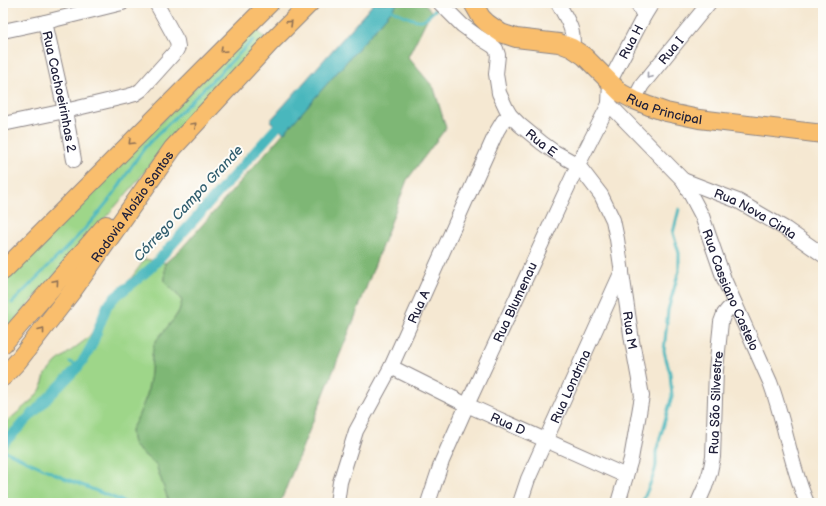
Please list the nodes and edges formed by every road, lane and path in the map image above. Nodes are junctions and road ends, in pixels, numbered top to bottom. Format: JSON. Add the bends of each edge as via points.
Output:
{"nodes":[{"id":1,"x":122,"y":3,"type":"edge"},
{"id":2,"x":156,"y":3,"type":"edge"},
{"id":3,"x":270,"y":3,"type":"edge"},
{"id":4,"x":310,"y":3,"type":"edge"},
{"id":5,"x":440,"y":3,"type":"edge"},
{"id":6,"x":473,"y":3,"type":"edge"},
{"id":7,"x":558,"y":3,"type":"edge"},
{"id":8,"x":637,"y":3,"type":"edge"},
{"id":9,"x":652,"y":3,"type":"edge"},
{"id":10,"x":709,"y":3,"type":"edge"},
{"id":11,"x":644,"y":16,"type":"junction"},
{"id":12,"x":45,"y":22,"type":"junction"},
{"id":13,"x":3,"y":31,"type":"edge"},
{"id":14,"x":572,"y":48,"type":"junction"},
{"id":15,"x":610,"y":81,"type":"junction"},
{"id":16,"x":634,"y":100,"type":"junction"},
{"id":17,"x":609,"y":104,"type":"junction"},
{"id":18,"x":65,"y":112,"type":"junction"},
{"id":19,"x":510,"y":115,"type":"junction"},
{"id":20,"x":3,"y":124,"type":"edge"},
{"id":21,"x":823,"y":134,"type":"edge"},
{"id":22,"x":173,"y":148,"type":"junction"},
{"id":23,"x":74,"y":160,"type":"dead end"},
{"id":24,"x":578,"y":165,"type":"junction"},
{"id":25,"x":683,"y":180,"type":"junction"},
{"id":26,"x":32,"y":241,"type":"junction"},
{"id":27,"x":3,"y":255,"type":"edge"},
{"id":28,"x":823,"y":255,"type":"edge"},
{"id":29,"x":3,"y":271,"type":"edge"},
{"id":30,"x":622,"y":271,"type":"junction"},
{"id":31,"x":736,"y":307,"type":"junction"},
{"id":32,"x":3,"y":344,"type":"edge"},
{"id":33,"x":391,"y":367,"type":"junction"},
{"id":34,"x":3,"y":377,"type":"edge"},
{"id":35,"x":466,"y":405,"type":"junction"},
{"id":36,"x":545,"y":440,"type":"junction"},
{"id":37,"x":626,"y":476,"type":"junction"},
{"id":38,"x":337,"y":503,"type":"edge"},
{"id":39,"x":428,"y":503,"type":"edge"},
{"id":40,"x":520,"y":503,"type":"edge"},
{"id":41,"x":618,"y":503,"type":"edge"},
{"id":42,"x":698,"y":503,"type":"edge"},
{"id":43,"x":807,"y":503,"type":"edge"}],
"edges":[{"from":1,"to":12,"type":"street"},
{"from":2,"to":18,"type":"street","via":[[178,41],[176,51],[135,94]]},
{"from":3,"to":26,"type":"main road","one_way":true},
{"from":22,"to":4,"type":"main road","name":"Rodovia Aloízio Santos","one_way":true},
{"from":5,"to":19,"type":"street","via":[[462,25],[496,49],[499,92]]},
{"from":6,"to":14,"type":"main road","via":[[481,17],[501,33],[516,38],[559,43]]},
{"from":7,"to":14,"type":"street","via":[[572,28]]},
{"from":8,"to":11,"type":"street"},
{"from":9,"to":11,"type":"street","name":"Rua H"},
{"from":10,"to":16,"type":"street","name":"Rua I","one_way":true,"via":[[642,85]]},
{"from":11,"to":15,"type":"street","name":"Rua H"},
{"from":12,"to":13,"type":"street"},
{"from":12,"to":18,"type":"street","name":"Rua Cachoeirinhas 2"},
{"from":14,"to":15,"type":"main road","name":"Rua Principal"},
{"from":15,"to":16,"type":"main road","name":"Rua Principal","via":[[621,93]]},
{"from":15,"to":17,"type":"street"},
{"from":16,"to":21,"type":"main road","name":"Rua Principal","via":[[682,116]]},
{"from":17,"to":24,"type":"street","name":"Rua Blumenau"},
{"from":17,"to":25,"type":"street","name":"Rua Cassiano Castelo"},
{"from":18,"to":20,"type":"street"},
{"from":18,"to":23,"type":"street","name":"Rua Cachoeirinhas 2"},
{"from":19,"to":24,"type":"street","name":"Rua E","via":[[542,143]]},
{"from":19,"to":33,"type":"street","name":"Rua A","via":[[497,131]]},
{"from":32,"to":22,"type":"main road","one_way":true},
{"from":34,"to":22,"type":"main road","name":"Rodovia Aloízio Santos","one_way":true,"via":[[73,290]]},
{"from":24,"to":30,"type":"street","name":"Rua M","via":[[600,195],[613,220]]},
{"from":24,"to":35,"type":"street","name":"Rua Blumenau"},
{"from":25,"to":28,"type":"street","name":"Rua Nova Cinta","via":[[738,200]]},
{"from":25,"to":31,"type":"street","name":"Rua Cassiano Castelo","via":[[702,216]]},
{"from":26,"to":27,"type":"main road"},
{"from":26,"to":29,"type":"main road"},
{"from":30,"to":36,"type":"street","name":"Rua Londrina"},
{"from":30,"to":37,"type":"street","name":"Rua M","via":[[642,396]]},
{"from":31,"to":42,"type":"street","name":"Rua São Silvestre","via":[[728,309],[721,322],[716,370],[713,457],[708,480]]},
{"from":31,"to":43,"type":"street","name":"Rua Cassiano Castelo","via":[[776,397]]},
{"from":33,"to":35,"type":"street","name":"Rua D"},
{"from":33,"to":38,"type":"street","name":"Rua A","via":[[356,431],[340,482]]},
{"from":35,"to":36,"type":"street","name":"Rua D"},
{"from":35,"to":39,"type":"street","name":"Rua Blumenau","via":[[442,461]]},
{"from":36,"to":37,"type":"street","name":"Rua D"},
{"from":36,"to":40,"type":"street","name":"Rua Londrina"},
{"from":37,"to":41,"type":"street","name":"Rua M"}]}
